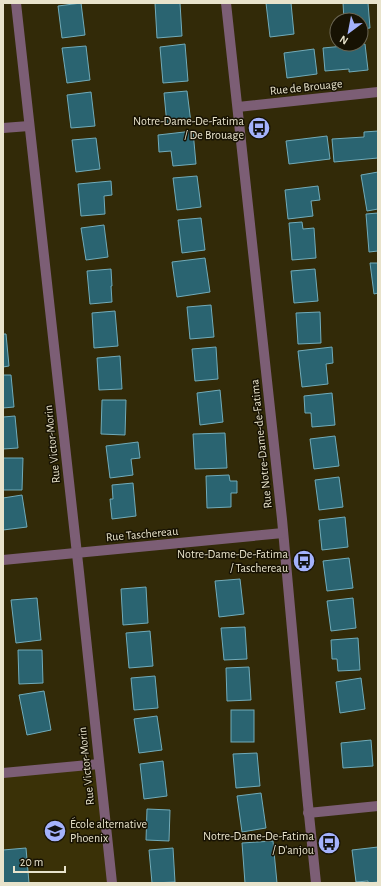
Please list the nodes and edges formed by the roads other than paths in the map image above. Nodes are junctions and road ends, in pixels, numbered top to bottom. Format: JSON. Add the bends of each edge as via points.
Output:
{"nodes":[{"id":1,"x":16,"y":3,"type":"edge"},
{"id":2,"x":226,"y":3,"type":"edge"},
{"id":3,"x":378,"y":92,"type":"edge"},
{"id":4,"x":238,"y":107,"type":"junction"},
{"id":5,"x":29,"y":126,"type":"junction"},
{"id":6,"x":3,"y":128,"type":"edge"},
{"id":7,"x":283,"y":533,"type":"junction"},
{"id":8,"x":77,"y":553,"type":"junction"},
{"id":9,"x":3,"y":560,"type":"edge"},
{"id":10,"x":99,"y":764,"type":"junction"},
{"id":11,"x":3,"y":773,"type":"edge"},
{"id":12,"x":378,"y":806,"type":"edge"},
{"id":13,"x":308,"y":813,"type":"junction"},
{"id":14,"x":112,"y":883,"type":"edge"},
{"id":15,"x":316,"y":883,"type":"edge"}],
"edges":[{"from":1,"to":5,"type":"street","name":"Rue Victor-Morin"},
{"from":2,"to":4,"type":"street","name":"Rue Notre-Dame-de-Fatima"},
{"from":3,"to":4,"type":"street","name":"Rue de Brouage"},
{"from":4,"to":7,"type":"street","name":"Rue Notre-Dame-de-Fatima"},
{"from":5,"to":6,"type":"street"},
{"from":5,"to":8,"type":"street","name":"Rue Victor-Morin"},
{"from":7,"to":8,"type":"street","name":"Rue Taschereau"},
{"from":7,"to":13,"type":"street","name":"Rue Notre-Dame-de-Fatima"},
{"from":8,"to":9,"type":"street","name":"Rue Taschereau"},
{"from":8,"to":10,"type":"street","name":"Rue Victor-Morin"},
{"from":10,"to":11,"type":"street"},
{"from":10,"to":14,"type":"street","name":"Rue Victor-Morin"},
{"from":12,"to":13,"type":"street"},
{"from":13,"to":15,"type":"street","name":"Rue Notre-Dame-de-Fatima"}]}
